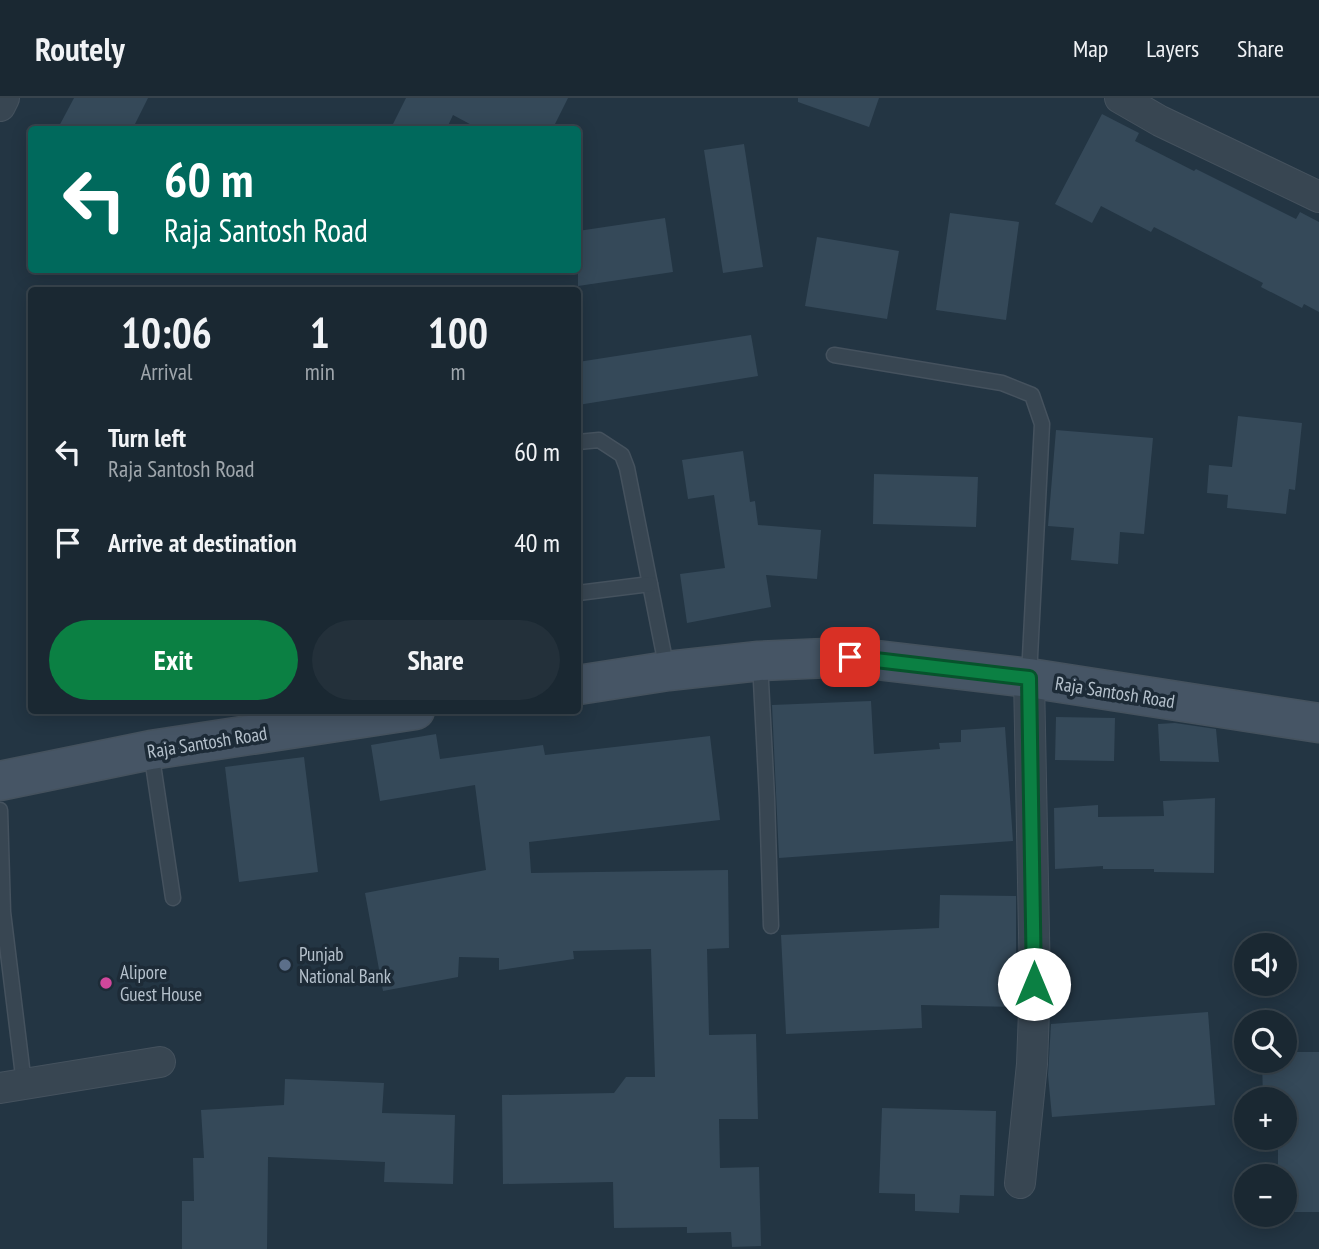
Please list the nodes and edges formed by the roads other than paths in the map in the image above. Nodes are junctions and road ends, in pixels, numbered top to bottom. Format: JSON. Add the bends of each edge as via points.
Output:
{"nodes":[{"id":1,"x":4,"y":98,"type":"edge"},
{"id":2,"x":1120,"y":98,"type":"edge"},
{"id":3,"x":0,"y":106,"type":"edge"},
{"id":4,"x":1319,"y":197,"type":"edge"},
{"id":5,"x":834,"y":355,"type":"dead end"},
{"id":6,"x":581,"y":442,"type":"edge"},
{"id":7,"x":650,"y":584,"type":"junction"},
{"id":8,"x":581,"y":593,"type":"edge"},
{"id":9,"x":760,"y":661,"type":"junction"},
{"id":10,"x":668,"y":671,"type":"junction"},
{"id":11,"x":1029,"y":678,"type":"junction"},
{"id":12,"x":581,"y":685,"type":"edge"},
{"id":13,"x":389,"y":714,"type":"edge"},
{"id":14,"x":1319,"y":723,"type":"edge"},
{"id":15,"x":151,"y":750,"type":"junction"},
{"id":16,"x":0,"y":781,"type":"edge"},
{"id":17,"x":0,"y":810,"type":"edge"},
{"id":18,"x":173,"y":898,"type":"dead end"},
{"id":19,"x":771,"y":926,"type":"dead end"},
{"id":20,"x":160,"y":1062,"type":"dead end"},
{"id":21,"x":12,"y":1086,"type":"edge"},
{"id":22,"x":1020,"y":1183,"type":"dead end"}],
"edges":[{"from":1,"to":3,"type":"street"},
{"from":2,"to":4,"type":"street"},
{"from":5,"to":11,"type":"lane","via":[[1002,383],[1032,395],[1042,424]]},
{"from":6,"to":7,"type":"lane","via":[[599,440],[622,455]]},
{"from":7,"to":8,"type":"lane"},
{"from":7,"to":10,"type":"lane"},
{"from":9,"to":10,"type":"main road","name":"Raja Santosh Road"},
{"from":9,"to":11,"type":"main road","name":"Raja Santosh Road","via":[[850,657]]},
{"from":9,"to":19,"type":"lane"},
{"from":10,"to":12,"type":"main road","name":"Raja Santosh Road"},
{"from":11,"to":14,"type":"main road","name":"Raja Santosh Road"},
{"from":11,"to":22,"type":"street","via":[[1034,984]]},
{"from":13,"to":15,"type":"main road","name":"Raja Santosh Road"},
{"from":15,"to":16,"type":"main road","name":"Raja Santosh Road"},
{"from":15,"to":18,"type":"lane"},
{"from":17,"to":21,"type":"lane"},
{"from":20,"to":21,"type":"street"}]}
